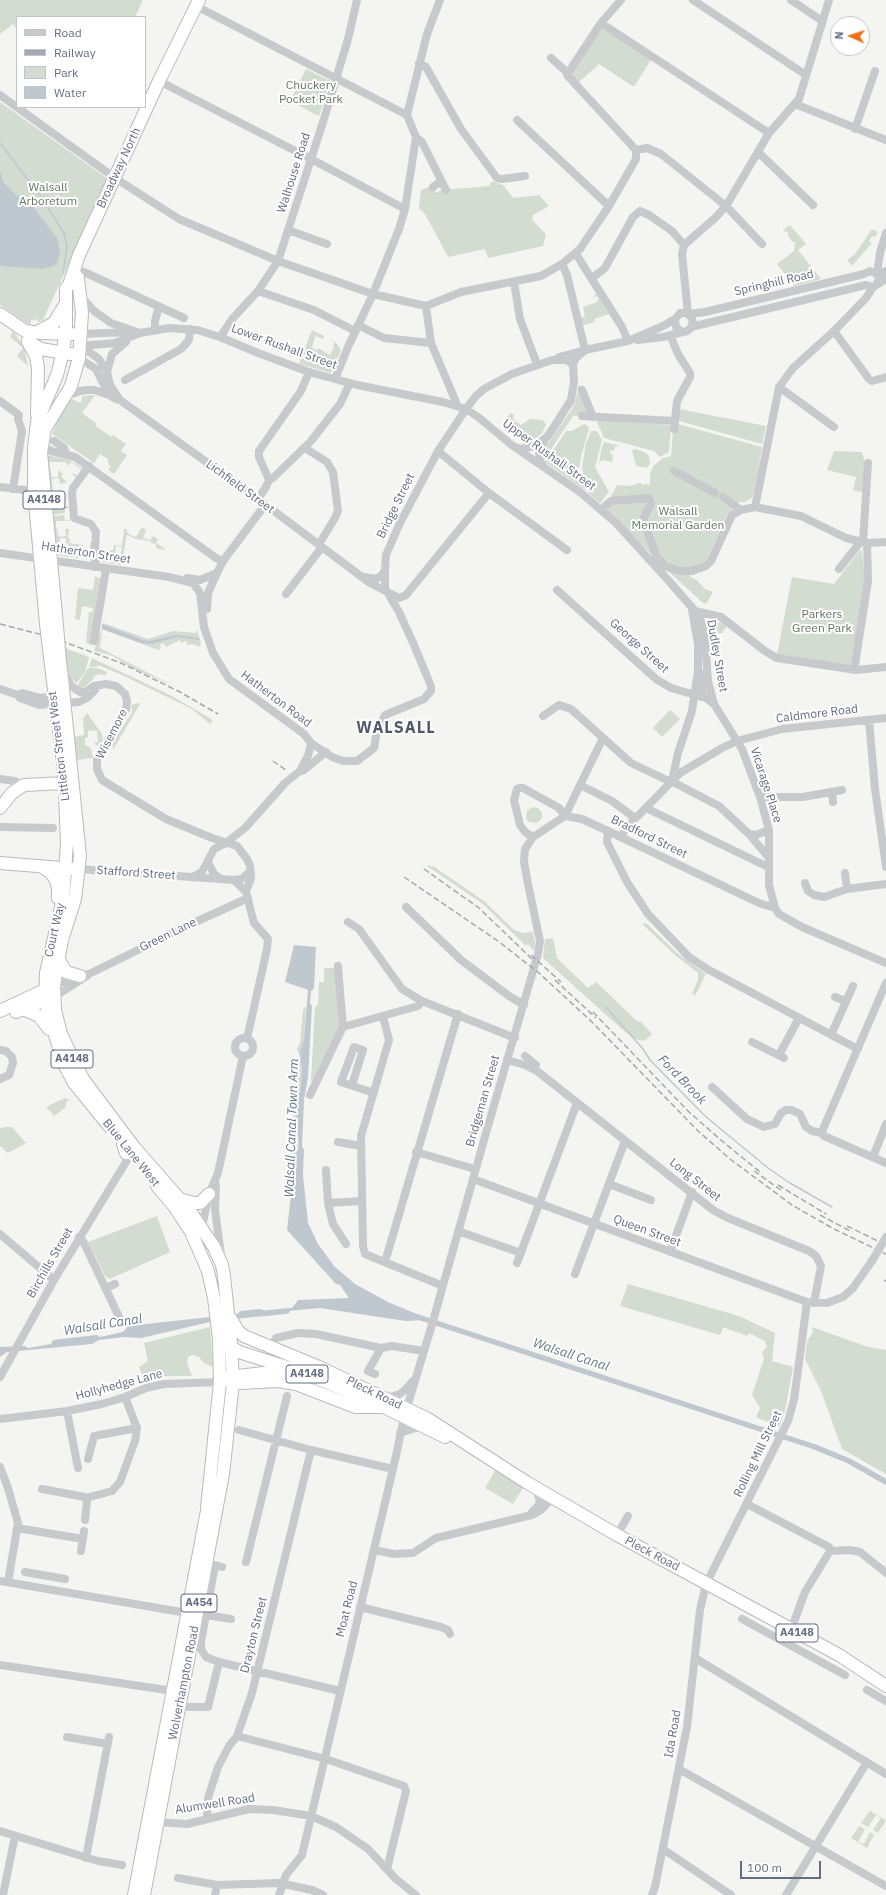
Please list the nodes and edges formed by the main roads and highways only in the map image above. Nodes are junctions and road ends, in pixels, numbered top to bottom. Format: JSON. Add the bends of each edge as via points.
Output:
{"nodes":[{"id":1,"x":198,"y":3,"type":"edge"},
{"id":2,"x":79,"y":272,"type":"junction"},
{"id":3,"x":69,"y":285,"type":"junction"},
{"id":4,"x":65,"y":305,"type":"junction"},
{"id":5,"x":0,"y":314,"type":"edge"},
{"id":6,"x":26,"y":329,"type":"junction"},
{"id":7,"x":28,"y":342,"type":"junction"},
{"id":8,"x":72,"y":345,"type":"junction"},
{"id":9,"x":40,"y":417,"type":"junction"},
{"id":10,"x":45,"y":559,"type":"junction"},
{"id":11,"x":54,"y":649,"type":"junction"},
{"id":12,"x":59,"y":699,"type":"junction"},
{"id":13,"x":65,"y":783,"type":"junction"},
{"id":14,"x":74,"y":792,"type":"junction"},
{"id":15,"x":0,"y":808,"type":"edge"},
{"id":16,"x":0,"y":863,"type":"edge"},
{"id":17,"x":40,"y":866,"type":"junction"},
{"id":18,"x":73,"y":869,"type":"junction"},
{"id":19,"x":59,"y":921,"type":"junction"},
{"id":20,"x":53,"y":954,"type":"junction"},
{"id":21,"x":84,"y":975,"type":"road end"},
{"id":22,"x":50,"y":994,"type":"junction"},
{"id":23,"x":25,"y":1004,"type":"junction"},
{"id":24,"x":0,"y":1011,"type":"edge"},
{"id":25,"x":0,"y":1018,"type":"edge"},
{"id":26,"x":55,"y":1039,"type":"junction"},
{"id":27,"x":128,"y":1153,"type":"junction"},
{"id":28,"x":212,"y":1195,"type":"road end"},
{"id":29,"x":179,"y":1198,"type":"junction"},
{"id":30,"x":196,"y":1229,"type":"junction"},
{"id":31,"x":226,"y":1317,"type":"junction"},
{"id":32,"x":230,"y":1345,"type":"junction"},
{"id":33,"x":320,"y":1367,"type":"junction"},
{"id":34,"x":296,"y":1370,"type":"junction"},
{"id":35,"x":259,"y":1383,"type":"junction"},
{"id":36,"x":226,"y":1384,"type":"junction"},
{"id":37,"x":381,"y":1407,"type":"junction"},
{"id":38,"x":231,"y":1410,"type":"junction"},
{"id":39,"x":406,"y":1413,"type":"junction"},
{"id":40,"x":469,"y":1446,"type":"junction"},
{"id":41,"x":886,"y":1686,"type":"edge"},
{"id":42,"x":153,"y":1818,"type":"junction"},
{"id":43,"x":138,"y":1893,"type":"edge"}],
"edges":[{"from":1,"to":2,"type":"highway","name":"Broadway North","number":"A4148","via":[[79,255]]},
{"from":2,"to":3,"type":"highway","name":"Broadway North","number":"A4148","via":[[71,276]]},
{"from":2,"to":8,"type":"highway","number":"A4148","via":[[80,294]]},
{"from":3,"to":4,"type":"highway","name":"Broadway North","number":"A4148","via":[[66,288]]},
{"from":3,"to":8,"type":"highway","number":"A4148","via":[[72,289]]},
{"from":4,"to":6,"type":"highway","via":[[52,325]]},
{"from":4,"to":8,"type":"highway","name":"Broadway North","number":"A4148"},
{"from":5,"to":6,"type":"highway"},
{"from":6,"to":7,"type":"highway","via":[[17,330]]},
{"from":6,"to":8,"type":"highway","via":[[33,339]]},
{"from":7,"to":8,"type":"highway","via":[[41,349]]},
{"from":7,"to":9,"type":"highway","via":[[38,363],[37,416]]},
{"from":8,"to":9,"type":"highway","number":"A4148"},
{"from":8,"to":10,"type":"highway","number":"A4148","via":[[70,386],[48,421],[42,440],[40,459]]},
{"from":9,"to":10,"type":"highway","number":"A4148","via":[[34,448],[34,491]]},
{"from":10,"to":11,"type":"highway","name":"Littleton Street West","number":"A4148","bridge":true},
{"from":11,"to":12,"type":"highway","name":"Littleton Street West","number":"A4148"},
{"from":11,"to":12,"type":"highway","name":"Littleton Street West","number":"A4148","via":[[61,667]]},
{"from":12,"to":13,"type":"highway","name":"Littleton Street West","number":"A4148"},
{"from":12,"to":14,"type":"highway","name":"Littleton Street West","number":"A4148"},
{"from":13,"to":14,"type":"highway"},
{"from":13,"to":15,"type":"highway","via":[[22,786],[12,793]]},
{"from":13,"to":18,"type":"highway","name":"Littleton Street West","number":"A4148"},
{"from":14,"to":18,"type":"highway","name":"Littleton Street West","number":"A4148","via":[[76,813],[73,818]]},
{"from":16,"to":17,"type":"highway","name":"Stafford Street"},
{"from":17,"to":18,"type":"highway","name":"Stafford Street"},
{"from":17,"to":19,"type":"highway","via":[[49,871],[57,884]]},
{"from":18,"to":19,"type":"highway","name":"Court Way","number":"A4148"},
{"from":18,"to":20,"type":"highway","via":[[70,895]]},
{"from":19,"to":20,"type":"highway","name":"Court Way","number":"A4148"},
{"from":20,"to":21,"type":"highway","via":[[66,972]]},
{"from":20,"to":22,"type":"highway","name":"Court Way","number":"A4148","via":[[46,973]]},
{"from":20,"to":23,"type":"highway"},
{"from":22,"to":23,"type":"highway","name":"Green Lane"},
{"from":22,"to":26,"type":"highway","name":"Blue Lane West","number":"A4148"},
{"from":22,"to":27,"type":"highway","name":"Blue Lane West","number":"A4148","via":[[61,1034],[83,1079]]},
{"from":23,"to":24,"type":"highway","name":"Green Lane"},
{"from":23,"to":25,"type":"highway","name":"Green Lane"},
{"from":23,"to":26,"type":"highway","via":[[42,1019]]},
{"from":26,"to":27,"type":"highway","name":"Blue Lane West","number":"A4148","via":[[74,1082]]},
{"from":27,"to":29,"type":"highway","name":"Blue Lane West","number":"A4148"},
{"from":27,"to":30,"type":"highway","name":"Blue Lane West","number":"A4148"},
{"from":28,"to":29,"type":"highway","via":[[200,1203]]},
{"from":29,"to":30,"type":"highway","name":"Blue Lane West","number":"A4148"},
{"from":30,"to":31,"type":"highway","via":[[202,1235],[211,1258],[218,1298]]},
{"from":30,"to":31,"type":"highway","number":"A4148","via":[[214,1247],[222,1264]]},
{"from":31,"to":32,"type":"highway"},
{"from":31,"to":33,"type":"highway","name":"Pleck Road","number":"A4148","via":[[244,1336]]},
{"from":31,"to":36,"type":"highway","number":"A4148"},
{"from":32,"to":34,"type":"highway","name":"Pleck Road","number":"A4148"},
{"from":32,"to":36,"type":"highway","via":[[225,1350]]},
{"from":33,"to":34,"type":"highway","name":"Pleck Road","number":"A4148"},
{"from":33,"to":39,"type":"highway","name":"Pleck Road","number":"A4148","via":[[376,1393]]},
{"from":34,"to":36,"type":"highway","name":"Pleck Road","number":"A4148"},
{"from":34,"to":37,"type":"highway","name":"Pleck Road","number":"A4148"},
{"from":35,"to":36,"type":"highway","name":"Pleck Road","number":"A4148"},
{"from":35,"to":37,"type":"highway","name":"Pleck Road","number":"A4148","via":[[278,1381],[296,1384],[355,1408]]},
{"from":35,"to":38,"type":"highway","via":[[243,1390]]},
{"from":36,"to":38,"type":"highway","name":"Wolverhampton Road","number":"A454"},
{"from":36,"to":42,"type":"highway","name":"Wolverhampton Road","number":"A454"},
{"from":37,"to":39,"type":"highway","name":"Pleck Road","number":"A4148"},
{"from":38,"to":42,"type":"highway","name":"Wolverhampton Road","number":"A454","via":[[217,1512]]},
{"from":39,"to":40,"type":"highway","name":"Pleck Road","number":"A4148","via":[[446,1430]]},
{"from":39,"to":40,"type":"highway","name":"Pleck Road","number":"A4148","via":[[437,1434]]},
{"from":40,"to":41,"type":"highway","name":"Pleck Road","number":"A4148","via":[[617,1535],[839,1655]]},
{"from":42,"to":43,"type":"highway"}]}
